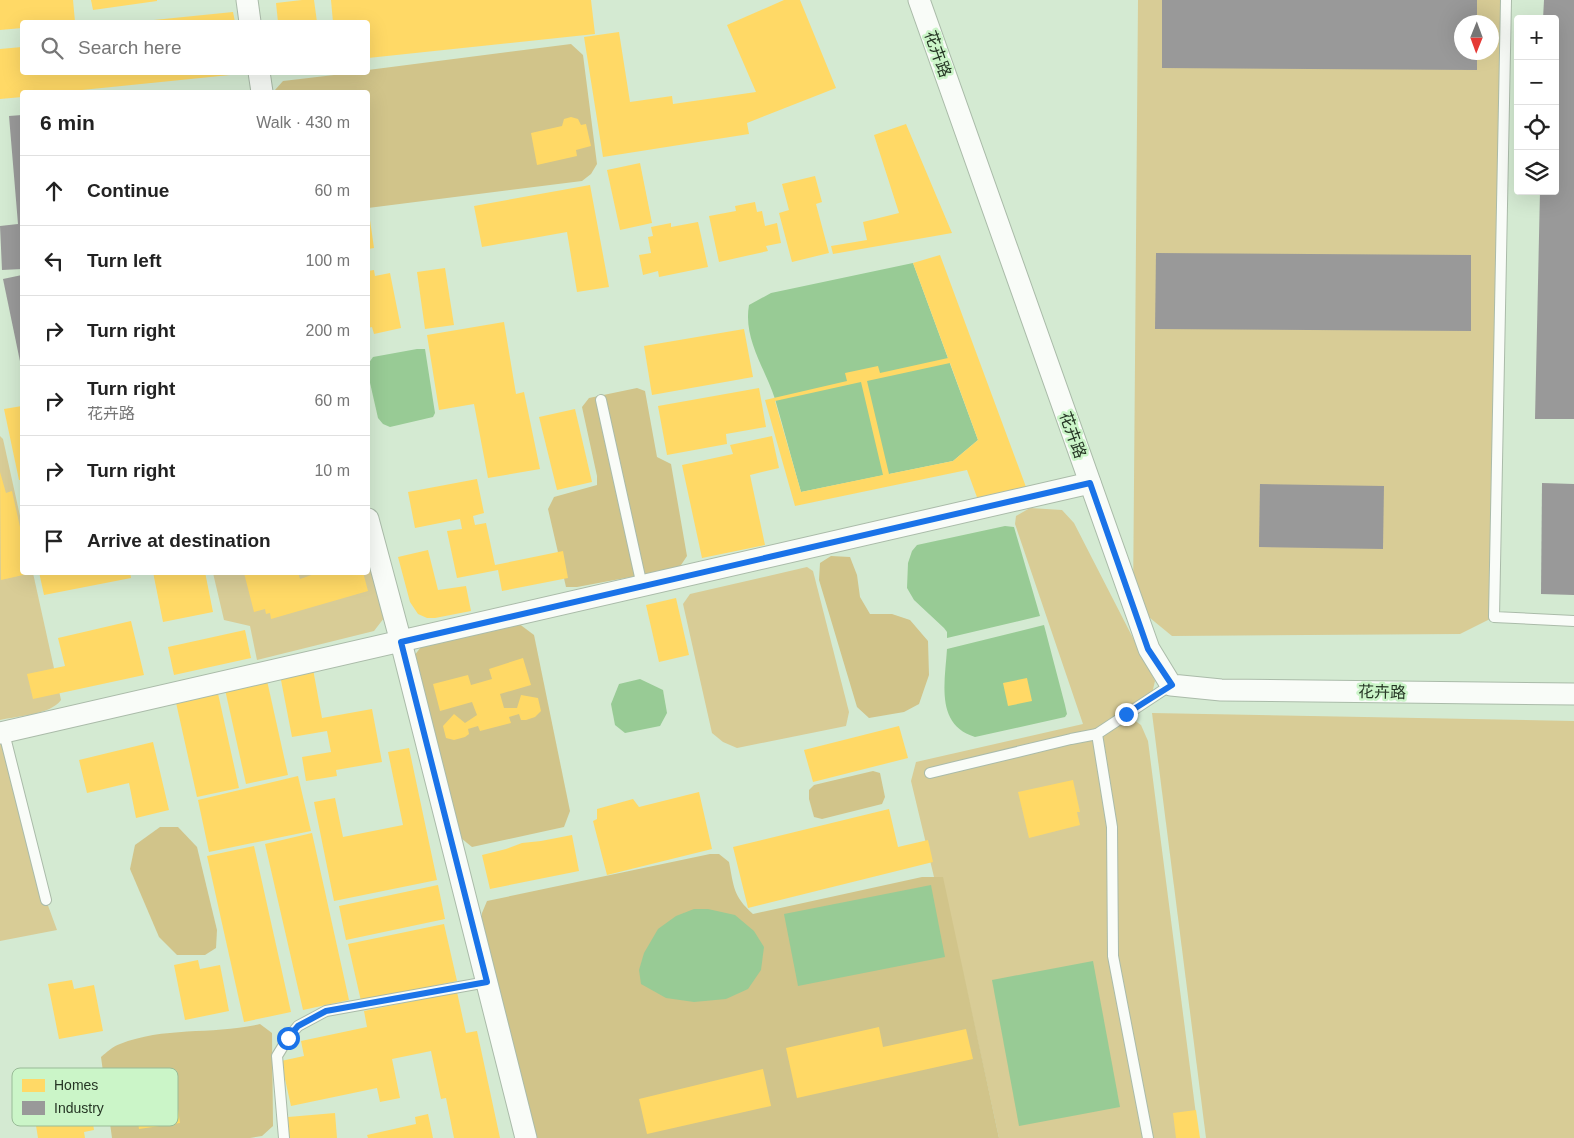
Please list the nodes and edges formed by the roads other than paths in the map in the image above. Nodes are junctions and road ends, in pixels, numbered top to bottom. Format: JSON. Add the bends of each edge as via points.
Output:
{"nodes":[{"id":1,"x":247,"y":0,"type":"edge"},
{"id":2,"x":918,"y":0,"type":"edge"},
{"id":3,"x":1506,"y":0,"type":"edge"},
{"id":4,"x":250,"y":20,"type":"edge"},
{"id":5,"x":259,"y":75,"type":"edge"},
{"id":6,"x":262,"y":90,"type":"edge"},
{"id":7,"x":601,"y":400,"type":"dead end"},
{"id":8,"x":1090,"y":483,"type":"junction"},
{"id":9,"x":370,"y":527,"type":"edge"},
{"id":10,"x":642,"y":586,"type":"junction"},
{"id":11,"x":1574,"y":621,"type":"edge"},
{"id":12,"x":401,"y":642,"type":"junction"},
{"id":13,"x":1172,"y":685,"type":"junction"},
{"id":14,"x":1574,"y":694,"type":"edge"},
{"id":15,"x":1,"y":728,"type":"edge"},
{"id":16,"x":1097,"y":734,"type":"junction"},
{"id":17,"x":930,"y":773,"type":"dead end"},
{"id":18,"x":46,"y":900,"type":"dead end"},
{"id":19,"x":487,"y":982,"type":"junction"},
{"id":20,"x":284,"y":1138,"type":"edge"},
{"id":21,"x":526,"y":1138,"type":"edge"},
{"id":22,"x":1148,"y":1138,"type":"edge"}],
"edges":[{"from":1,"to":4,"type":"street"},
{"from":2,"to":8,"type":"street","name":"花卉路"},
{"from":3,"to":11,"type":"lane","via":[[1494,617]]},
{"from":5,"to":6,"type":"street"},
{"from":7,"to":10,"type":"lane"},
{"from":8,"to":10,"type":"street"},
{"from":8,"to":13,"type":"street","name":"花卉路","via":[[1148,649]]},
{"from":9,"to":12,"type":"street"},
{"from":10,"to":12,"type":"street"},
{"from":12,"to":15,"type":"street"},
{"from":12,"to":19,"type":"street"},
{"from":13,"to":14,"type":"street","name":"花卉路","via":[[1221,690]]},
{"from":13,"to":16,"type":"lane"},
{"from":15,"to":18,"type":"lane"},
{"from":16,"to":17,"type":"lane"},
{"from":16,"to":22,"type":"lane","via":[[1112,827],[1114,956]]},
{"from":19,"to":20,"type":"lane","via":[[326,1011],[298,1026],[277,1056]]},
{"from":19,"to":21,"type":"street"}]}
